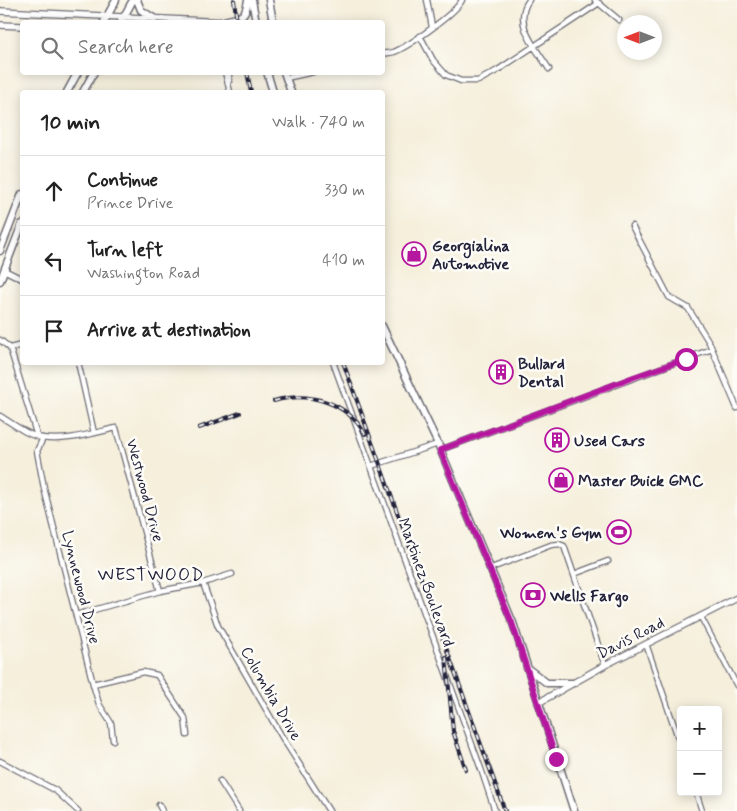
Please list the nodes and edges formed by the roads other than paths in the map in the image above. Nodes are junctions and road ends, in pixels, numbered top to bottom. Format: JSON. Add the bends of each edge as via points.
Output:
{"nodes":[{"id":1,"x":116,"y":0,"type":"edge"},
{"id":2,"x":133,"y":0,"type":"edge"},
{"id":3,"x":138,"y":0,"type":"edge"},
{"id":4,"x":248,"y":0,"type":"edge"},
{"id":5,"x":252,"y":0,"type":"edge"},
{"id":6,"x":269,"y":0,"type":"edge"},
{"id":7,"x":427,"y":0,"type":"edge"},
{"id":8,"x":462,"y":0,"type":"edge"},
{"id":9,"x":529,"y":0,"type":"edge"},
{"id":10,"x":597,"y":2,"type":"edge"},
{"id":11,"x":0,"y":11,"type":"edge"},
{"id":12,"x":107,"y":16,"type":"junction"},
{"id":13,"x":617,"y":18,"type":"edge"},
{"id":14,"x":155,"y":19,"type":"junction"},
{"id":15,"x":105,"y":20,"type":"edge"},
{"id":16,"x":123,"y":20,"type":"edge"},
{"id":17,"x":177,"y":20,"type":"edge"},
{"id":18,"x":228,"y":20,"type":"edge"},
{"id":19,"x":256,"y":20,"type":"edge"},
{"id":20,"x":273,"y":20,"type":"edge"},
{"id":21,"x":0,"y":25,"type":"edge"},
{"id":22,"x":20,"y":26,"type":"edge"},
{"id":23,"x":432,"y":27,"type":"junction"},
{"id":24,"x":420,"y":36,"type":"junction"},
{"id":25,"x":535,"y":46,"type":"junction"},
{"id":26,"x":385,"y":54,"type":"edge"},
{"id":27,"x":549,"y":68,"type":"dead end"},
{"id":28,"x":76,"y":75,"type":"edge"},
{"id":29,"x":92,"y":75,"type":"edge"},
{"id":30,"x":226,"y":75,"type":"edge"},
{"id":31,"x":229,"y":75,"type":"edge"},
{"id":32,"x":268,"y":75,"type":"edge"},
{"id":33,"x":285,"y":75,"type":"edge"},
{"id":34,"x":68,"y":90,"type":"edge"},
{"id":35,"x":84,"y":90,"type":"edge"},
{"id":36,"x":230,"y":90,"type":"edge"},
{"id":37,"x":272,"y":90,"type":"edge"},
{"id":38,"x":290,"y":90,"type":"edge"},
{"id":39,"x":20,"y":199,"type":"edge"},
{"id":40,"x":632,"y":226,"type":"dead end"},
{"id":41,"x":20,"y":229,"type":"edge"},
{"id":42,"x":0,"y":251,"type":"edge"},
{"id":43,"x":4,"y":270,"type":"junction"},
{"id":44,"x":20,"y":278,"type":"edge"},
{"id":45,"x":0,"y":281,"type":"edge"},
{"id":46,"x":385,"y":332,"type":"edge"},
{"id":47,"x":0,"y":340,"type":"edge"},
{"id":48,"x":20,"y":346,"type":"edge"},
{"id":49,"x":10,"y":348,"type":"junction"},
{"id":50,"x":712,"y":349,"type":"junction"},
{"id":51,"x":79,"y":365,"type":"edge"},
{"id":52,"x":335,"y":365,"type":"edge"},
{"id":53,"x":737,"y":408,"type":"edge"},
{"id":54,"x":0,"y":416,"type":"edge"},
{"id":55,"x":94,"y":433,"type":"junction"},
{"id":56,"x":36,"y":436,"type":"junction"},
{"id":57,"x":43,"y":438,"type":"junction"},
{"id":58,"x":439,"y":447,"type":"junction"},
{"id":59,"x":371,"y":466,"type":"junction"},
{"id":60,"x":608,"y":562,"type":"dead end"},
{"id":61,"x":489,"y":569,"type":"junction"},
{"id":62,"x":232,"y":574,"type":"dead end"},
{"id":63,"x":574,"y":574,"type":"junction"},
{"id":64,"x":203,"y":583,"type":"junction"},
{"id":65,"x":160,"y":591,"type":"junction"},
{"id":66,"x":737,"y":598,"type":"edge"},
{"id":67,"x":76,"y":615,"type":"junction"},
{"id":68,"x":701,"y":617,"type":"junction"},
{"id":69,"x":646,"y":644,"type":"junction"},
{"id":70,"x":605,"y":664,"type":"junction"},
{"id":71,"x":527,"y":668,"type":"junction"},
{"id":72,"x":573,"y":683,"type":"junction"},
{"id":73,"x":93,"y":684,"type":"junction"},
{"id":74,"x":737,"y":686,"type":"edge"},
{"id":75,"x":538,"y":702,"type":"junction"},
{"id":76,"x":677,"y":734,"type":"edge"},
{"id":77,"x":187,"y":735,"type":"dead end"},
{"id":78,"x":112,"y":740,"type":"dead end"},
{"id":79,"x":0,"y":761,"type":"edge"},
{"id":80,"x":220,"y":781,"type":"dead end"},
{"id":81,"x":697,"y":796,"type":"edge"},
{"id":82,"x":159,"y":805,"type":"dead end"},
{"id":83,"x":78,"y":811,"type":"edge"},
{"id":84,"x":162,"y":811,"type":"edge"},
{"id":85,"x":238,"y":811,"type":"edge"},
{"id":86,"x":330,"y":811,"type":"edge"},
{"id":87,"x":495,"y":811,"type":"edge"},
{"id":88,"x":574,"y":811,"type":"edge"},
{"id":89,"x":702,"y":811,"type":"edge"}],
"edges":[{"from":1,"to":12,"type":"main road"},
{"from":2,"to":16,"type":"main road"},
{"from":3,"to":14,"type":"main road","via":[[141,10]]},
{"from":4,"to":18,"type":"main road","via":[[243,16]]},
{"from":5,"to":19,"type":"main road"},
{"from":6,"to":20,"type":"main road"},
{"from":7,"to":23,"type":"street"},
{"from":8,"to":23,"type":"street","via":[[451,14]]},
{"from":9,"to":25,"type":"street","via":[[524,7],[523,28]]},
{"from":10,"to":13,"type":"street"},
{"from":10,"to":25,"type":"street"},
{"from":11,"to":12,"type":"main road"},
{"from":12,"to":15,"type":"main road"},
{"from":12,"to":16,"type":"main road"},
{"from":14,"to":16,"type":"main road"},
{"from":14,"to":17,"type":"main road"},
{"from":21,"to":22,"type":"main road"},
{"from":23,"to":24,"type":"street"},
{"from":24,"to":25,"type":"street","via":[[446,75],[460,81],[478,81]]},
{"from":24,"to":26,"type":"street","via":[[394,52]]},
{"from":25,"to":27,"type":"street"},
{"from":28,"to":34,"type":"main road"},
{"from":29,"to":35,"type":"main road"},
{"from":30,"to":36,"type":"street"},
{"from":31,"to":36,"type":"street"},
{"from":32,"to":37,"type":"main road"},
{"from":33,"to":38,"type":"main road"},
{"from":39,"to":42,"type":"main road"},
{"from":40,"to":50,"type":"street","via":[[669,296],[688,308]]},
{"from":41,"to":43,"type":"main road"},
{"from":43,"to":44,"type":"street"},
{"from":43,"to":45,"type":"main road"},
{"from":46,"to":58,"type":"main road"},
{"from":47,"to":49,"type":"street"},
{"from":48,"to":49,"type":"street"},
{"from":49,"to":56,"type":"street"},
{"from":50,"to":53,"type":"street"},
{"from":50,"to":58,"type":"street"},
{"from":51,"to":55,"type":"street"},
{"from":52,"to":59,"type":"street","name":"Martinez Boulevard"},
{"from":54,"to":56,"type":"street","name":"Westwood Drive"},
{"from":55,"to":57,"type":"street","name":"Westwood Drive"},
{"from":55,"to":65,"type":"street","name":"Westwood Drive","via":[[116,428]]},
{"from":56,"to":57,"type":"street","name":"Westwood Drive"},
{"from":57,"to":67,"type":"street","name":"Lynnewood Drive","via":[[37,451]]},
{"from":58,"to":59,"type":"street"},
{"from":58,"to":61,"type":"main road"},
{"from":59,"to":87,"type":"street","name":"Martinez Boulevard"},
{"from":60,"to":63,"type":"street"},
{"from":61,"to":63,"type":"street","via":[[555,544],[564,546]]},
{"from":61,"to":71,"type":"main road"},
{"from":62,"to":64,"type":"street"},
{"from":63,"to":70,"type":"street"},
{"from":64,"to":65,"type":"street"},
{"from":64,"to":86,"type":"street","name":"Columbia Drive","via":[[218,626]]},
{"from":65,"to":67,"type":"street"},
{"from":66,"to":68,"type":"main road","name":"Davis Road"},
{"from":67,"to":73,"type":"street","name":"Lynnewood Drive"},
{"from":68,"to":69,"type":"main road","name":"Davis Road"},
{"from":68,"to":74,"type":"street"},
{"from":69,"to":70,"type":"main road","name":"Davis Road"},
{"from":69,"to":76,"type":"street"},
{"from":70,"to":72,"type":"main road","name":"Davis Road"},
{"from":71,"to":72,"type":"main road","via":[[547,683]]},
{"from":71,"to":75,"type":"main road"},
{"from":72,"to":75,"type":"main road","name":"Davis Road"},
{"from":73,"to":77,"type":"street","via":[[143,672],[157,674],[184,718]]},
{"from":73,"to":78,"type":"street","name":"Lynnewood Drive","via":[[99,704],[111,723]]},
{"from":75,"to":88,"type":"main road"},
{"from":79,"to":83,"type":"street","via":[[55,790]]},
{"from":80,"to":85,"type":"street"},
{"from":81,"to":89,"type":"street"},
{"from":82,"to":84,"type":"street"}]}
